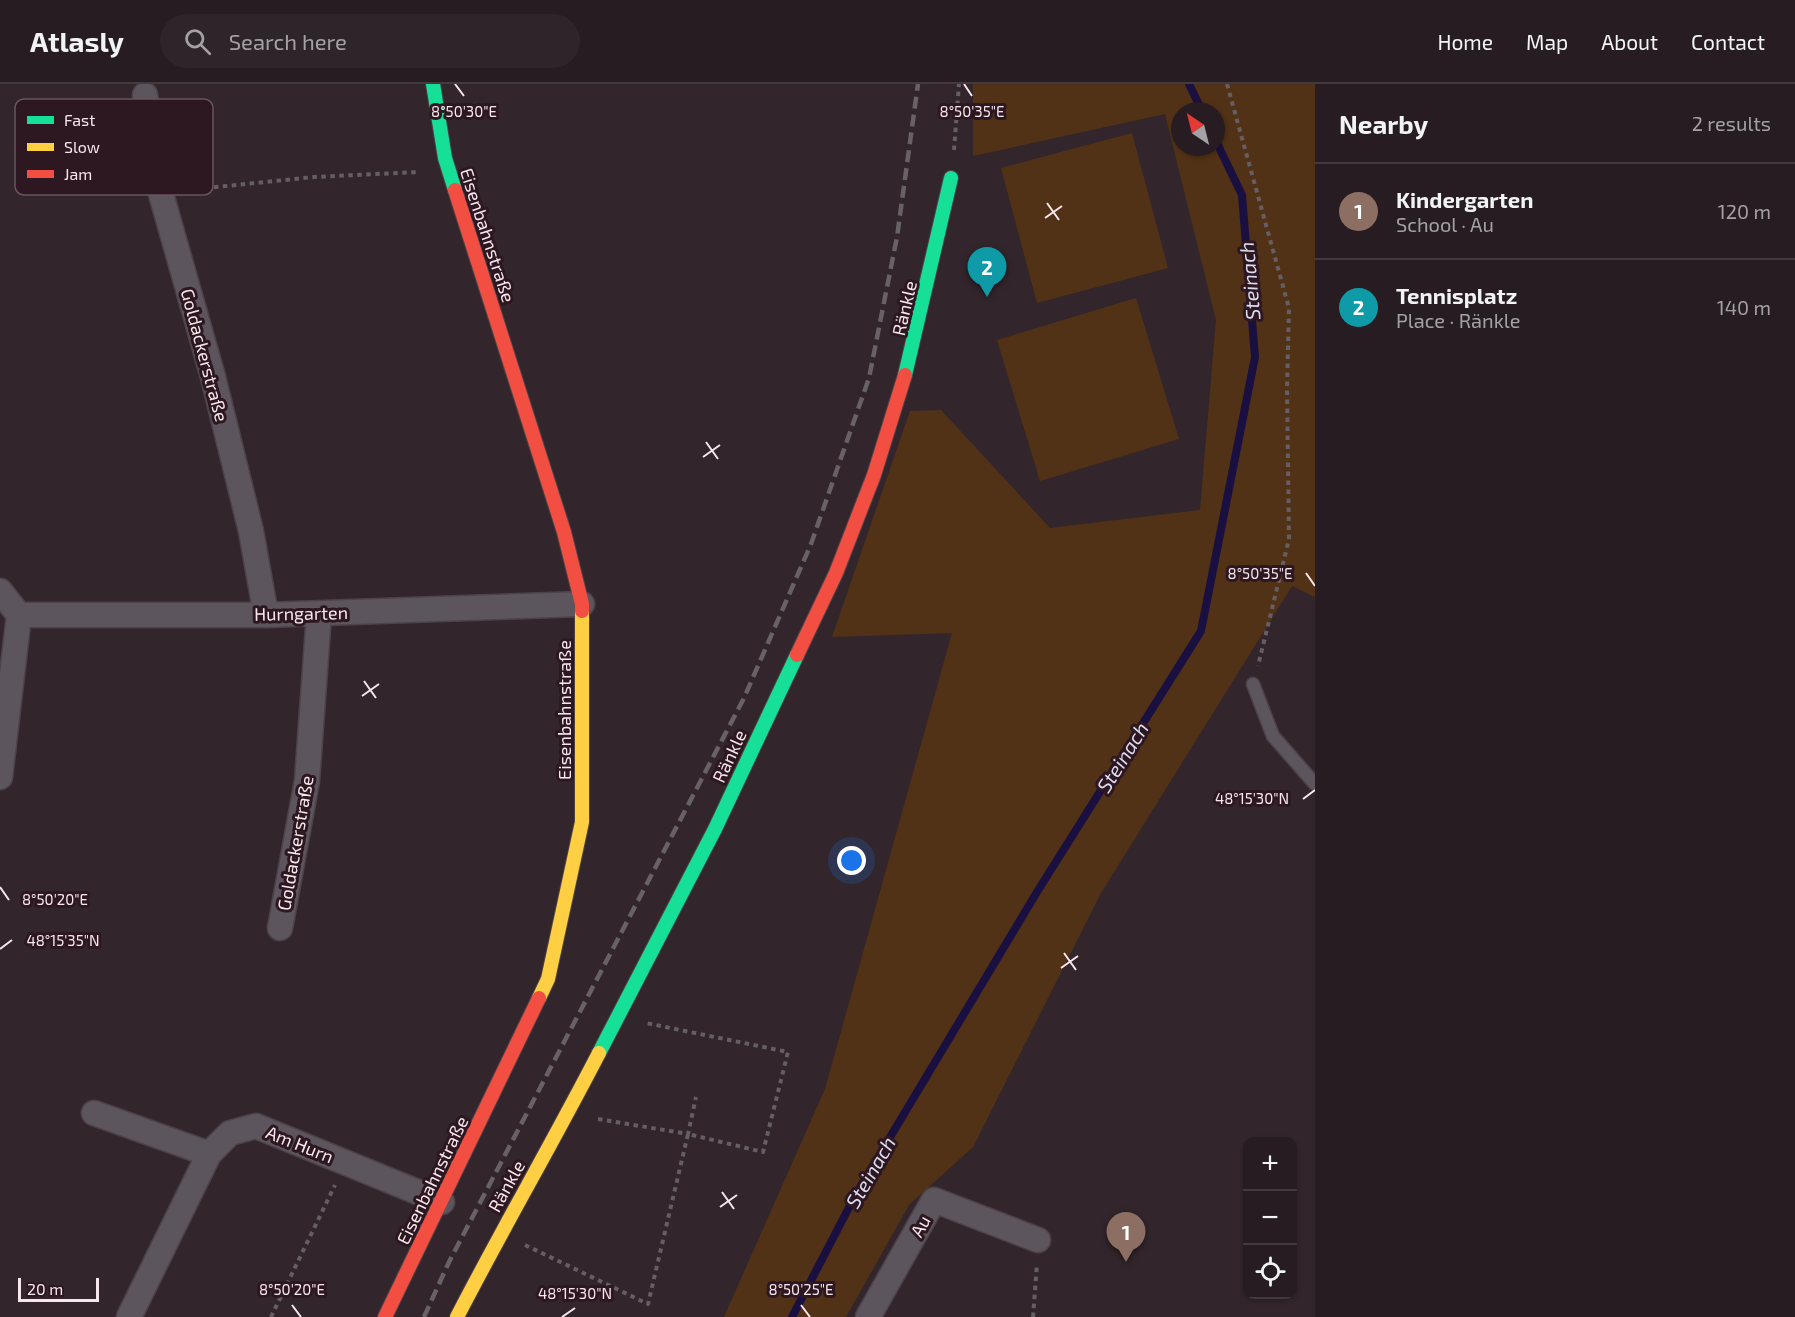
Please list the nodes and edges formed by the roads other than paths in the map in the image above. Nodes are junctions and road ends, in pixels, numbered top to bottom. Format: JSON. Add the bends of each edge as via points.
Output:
{"nodes":[{"id":1,"x":433,"y":84,"type":"edge"},
{"id":2,"x":145,"y":95,"type":"dead end"},
{"id":3,"x":146,"y":99,"type":"edge"},
{"id":4,"x":951,"y":178,"type":"road end"},
{"id":5,"x":161,"y":195,"type":"edge"},
{"id":6,"x":0,"y":591,"type":"edge"},
{"id":7,"x":582,"y":604,"type":"junction"},
{"id":8,"x":319,"y":614,"type":"junction"},
{"id":9,"x":19,"y":615,"type":"junction"},
{"id":10,"x":267,"y":615,"type":"junction"},
{"id":11,"x":1253,"y":684,"type":"road end"},
{"id":12,"x":0,"y":777,"type":"edge"},
{"id":13,"x":1315,"y":784,"type":"edge"},
{"id":14,"x":280,"y":928,"type":"dead end"},
{"id":15,"x":94,"y":1113,"type":"dead end"},
{"id":16,"x":208,"y":1154,"type":"junction"},
{"id":17,"x":442,"y":1202,"type":"junction"},
{"id":18,"x":1038,"y":1240,"type":"road end"},
{"id":19,"x":129,"y":1317,"type":"edge"},
{"id":20,"x":385,"y":1317,"type":"edge"},
{"id":21,"x":458,"y":1317,"type":"edge"},
{"id":22,"x":868,"y":1317,"type":"edge"}],
"edges":[{"from":1,"to":7,"type":"street","name":"Eisenbahnstraße","via":[[449,172],[564,532]]},
{"from":2,"to":3,"type":"street","name":"Goldackerstraße"},
{"from":4,"to":21,"type":"street","name":"Ränkle","via":[[911,356],[874,475],[836,573],[715,829]]},
{"from":5,"to":10,"type":"street","name":"Goldackerstraße","via":[[218,399]]},
{"from":6,"to":9,"type":"street"},
{"from":7,"to":8,"type":"street","name":"Hurngarten"},
{"from":7,"to":17,"type":"street","name":"Eisenbahnstraße","via":[[582,822],[548,979]]},
{"from":8,"to":10,"type":"street","name":"Hurngarten"},
{"from":8,"to":14,"type":"street","name":"Goldackerstraße","via":[[307,781]]},
{"from":9,"to":10,"type":"street","name":"Hurngarten"},
{"from":9,"to":12,"type":"street"},
{"from":11,"to":13,"type":"lane","via":[[1273,736]]},
{"from":15,"to":16,"type":"street"},
{"from":16,"to":17,"type":"street","name":"Am Hurn","via":[[230,1133],[256,1126]]},
{"from":16,"to":19,"type":"street"},
{"from":17,"to":20,"type":"street","name":"Eisenbahnstraße"},
{"from":18,"to":22,"type":"street","name":"Au","via":[[934,1200]]}]}
